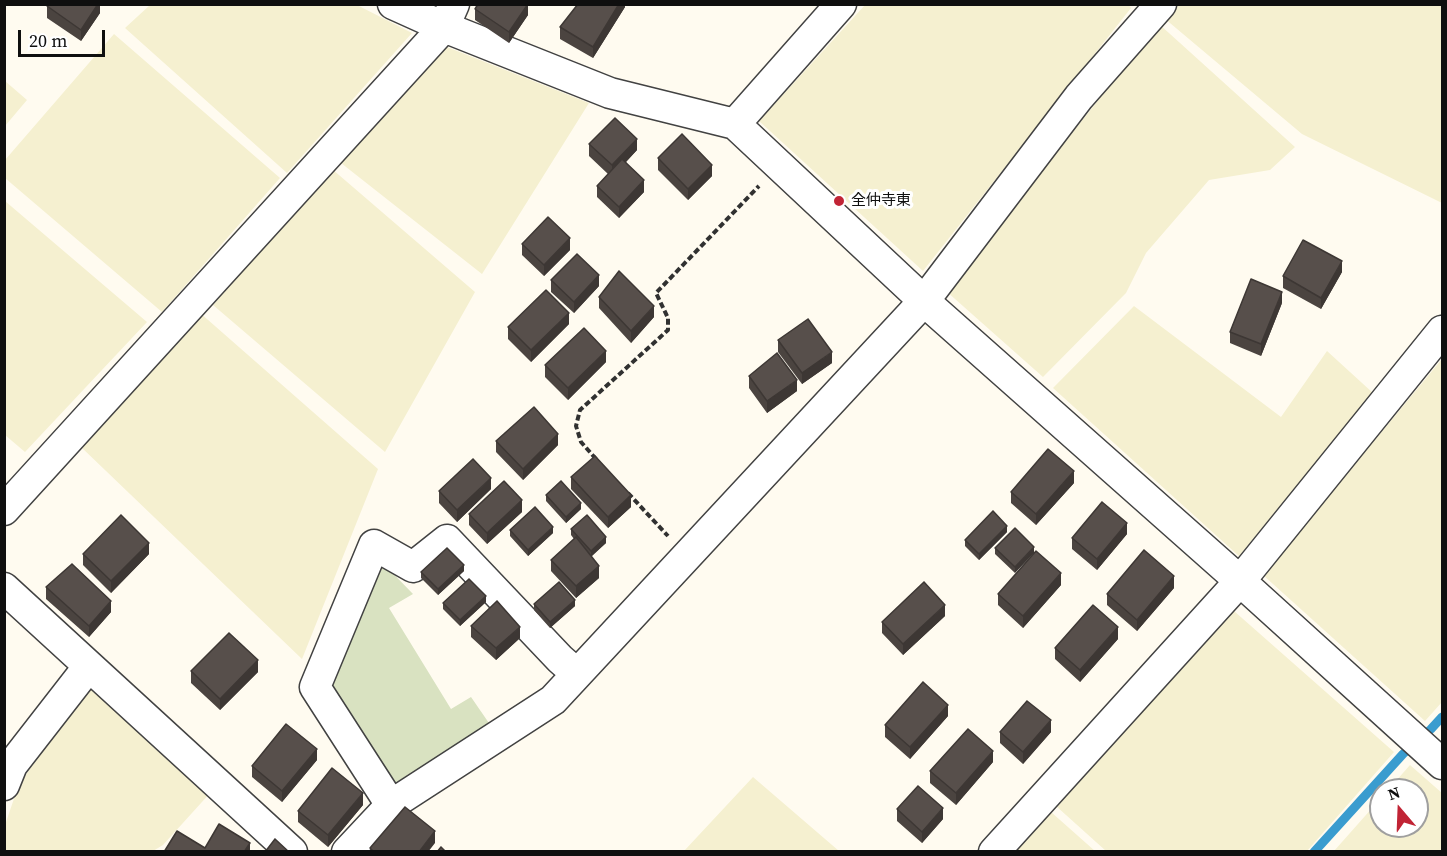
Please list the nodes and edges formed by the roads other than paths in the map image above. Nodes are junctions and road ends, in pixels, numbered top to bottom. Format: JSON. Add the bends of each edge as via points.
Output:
{"nodes":[{"id":1,"x":393,"y":4,"type":"edge"},
{"id":2,"x":841,"y":4,"type":"edge"},
{"id":3,"x":1161,"y":4,"type":"edge"},
{"id":4,"x":449,"y":16,"type":"edge"},
{"id":5,"x":735,"y":124,"type":"junction"},
{"id":6,"x":924,"y":301,"type":"junction"},
{"id":7,"x":1443,"y":331,"type":"edge"},
{"id":8,"x":4,"y":510,"type":"edge"},
{"id":9,"x":1240,"y":580,"type":"junction"},
{"id":10,"x":4,"y":588,"type":"edge"},
{"id":11,"x":89,"y":666,"type":"junction"},
{"id":12,"x":577,"y":674,"type":"junction"},
{"id":13,"x":1443,"y":764,"type":"edge"},
{"id":14,"x":4,"y":785,"type":"edge"},
{"id":15,"x":391,"y":805,"type":"junction"},
{"id":16,"x":292,"y":852,"type":"edge"},
{"id":17,"x":347,"y":852,"type":"edge"},
{"id":18,"x":994,"y":852,"type":"edge"}],
"edges":[{"from":1,"to":4,"type":"street"},
{"from":2,"to":5,"type":"street"},
{"from":3,"to":6,"type":"street","via":[[1079,97]]},
{"from":4,"to":5,"type":"street","via":[[610,93]]},
{"from":4,"to":8,"type":"street"},
{"from":5,"to":6,"type":"street"},
{"from":6,"to":9,"type":"street"},
{"from":6,"to":12,"type":"street"},
{"from":7,"to":9,"type":"street"},
{"from":9,"to":13,"type":"street"},
{"from":9,"to":18,"type":"street"},
{"from":10,"to":11,"type":"street"},
{"from":11,"to":14,"type":"street","via":[[12,765]]},
{"from":11,"to":16,"type":"street"},
{"from":12,"to":15,"type":"street","via":[[553,700]]},
{"from":12,"to":15,"type":"street","via":[[447,540],[413,567],[374,546],[315,687]]},
{"from":15,"to":17,"type":"street"}]}
